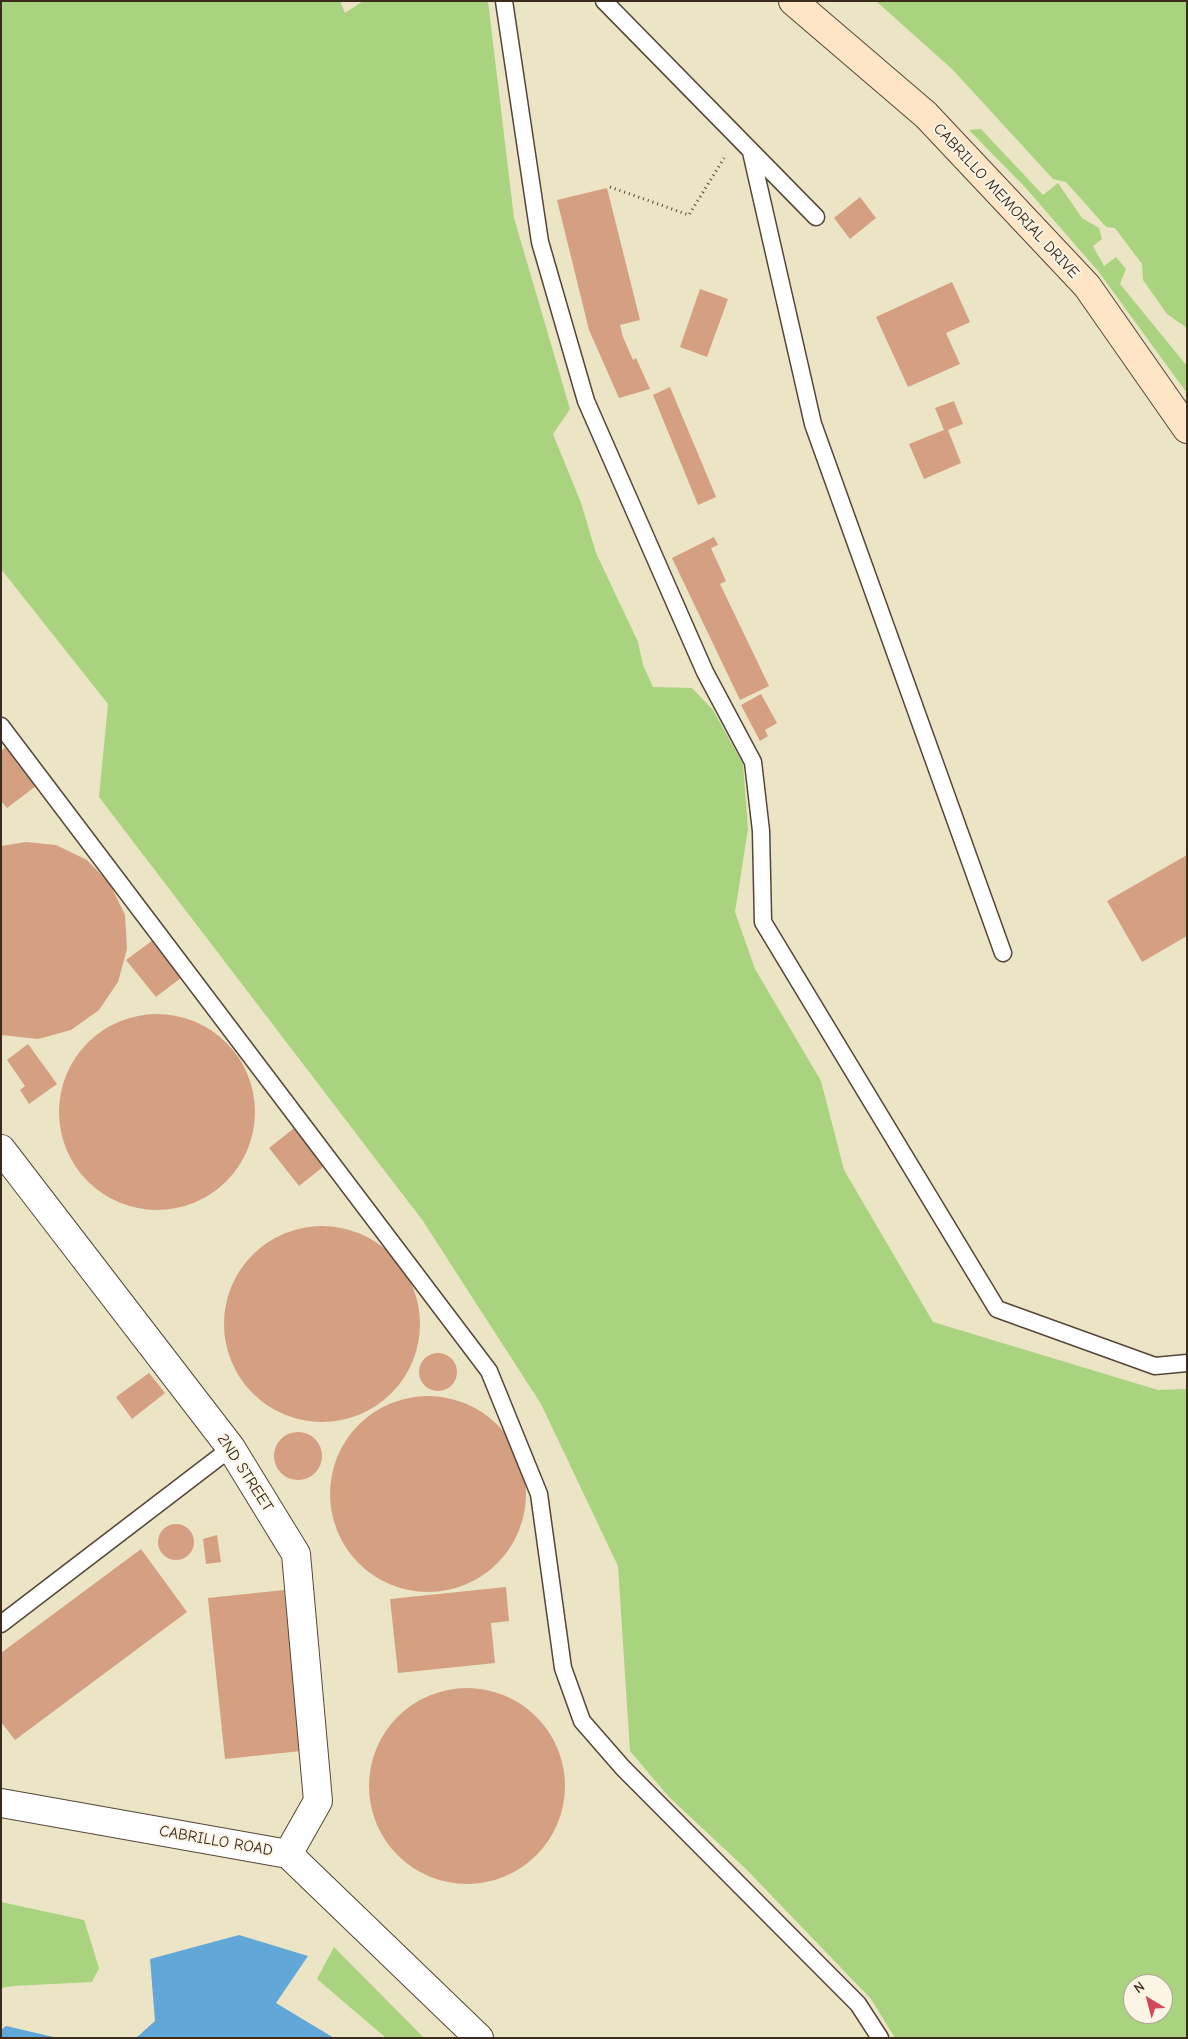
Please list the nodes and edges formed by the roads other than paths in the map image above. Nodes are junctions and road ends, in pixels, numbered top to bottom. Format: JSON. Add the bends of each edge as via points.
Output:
{"nodes":[{"id":1,"x":504,"y":1,"type":"edge"},
{"id":2,"x":604,"y":1,"type":"edge"},
{"id":3,"x":793,"y":1,"type":"edge"},
{"id":4,"x":751,"y":152,"type":"junction"},
{"id":5,"x":816,"y":217,"type":"dead end"},
{"id":6,"x":1187,"y":429,"type":"edge"},
{"id":7,"x":1,"y":726,"type":"edge"},
{"id":8,"x":1003,"y":953,"type":"dead end"},
{"id":9,"x":1,"y":1149,"type":"edge"},
{"id":10,"x":1187,"y":1363,"type":"edge"},
{"id":11,"x":231,"y":1448,"type":"junction"},
{"id":12,"x":1,"y":1624,"type":"edge"},
{"id":13,"x":1,"y":1803,"type":"edge"},
{"id":14,"x":288,"y":1854,"type":"junction"},
{"id":15,"x":479,"y":2038,"type":"edge"},
{"id":16,"x":880,"y":2038,"type":"edge"}],
"edges":[{"from":1,"to":10,"type":"lane","via":[[540,242],[586,401],[705,672],[753,762],[761,831],[763,922],[997,1309],[1155,1366]]},
{"from":2,"to":4,"type":"lane"},
{"from":3,"to":6,"type":"main road","name":"CABRILLO MEMORIAL DRIVE","via":[[926,115],[1087,286]]},
{"from":4,"to":5,"type":"lane"},
{"from":4,"to":8,"type":"lane","via":[[813,424]]},
{"from":7,"to":16,"type":"lane","via":[[489,1371],[539,1494],[563,1668],[582,1721],[623,1768],[858,2004]]},
{"from":9,"to":11,"type":"street","name":"2ND STREET"},
{"from":11,"to":12,"type":"lane"},
{"from":11,"to":14,"type":"street","name":"2ND STREET","via":[[296,1554],[318,1801]]},
{"from":13,"to":14,"type":"street","name":"CABRILLO ROAD"},
{"from":14,"to":15,"type":"street","name":"CABRILLO ROAD"}]}
